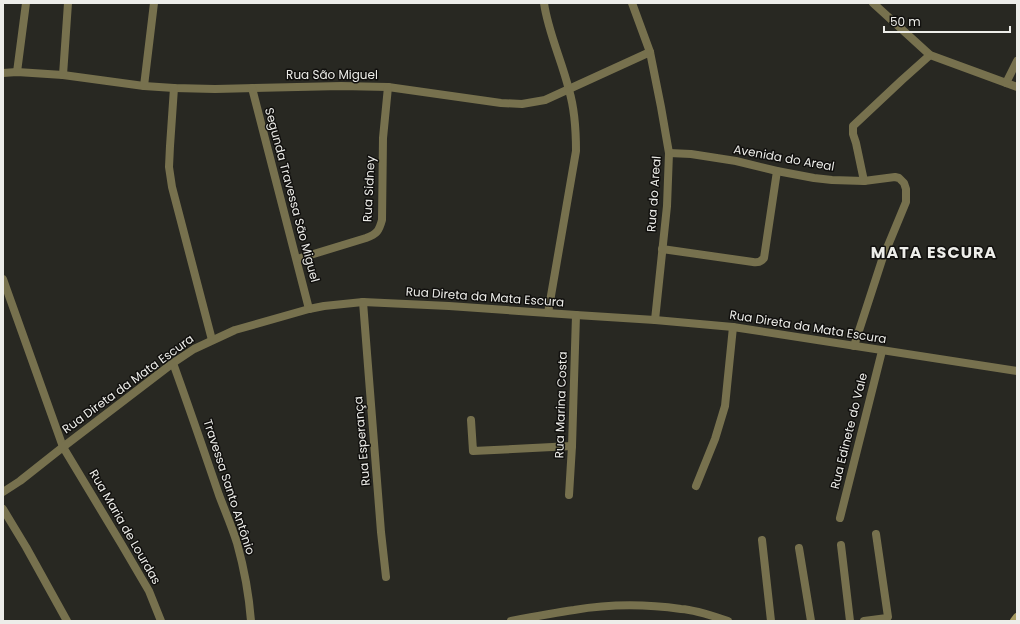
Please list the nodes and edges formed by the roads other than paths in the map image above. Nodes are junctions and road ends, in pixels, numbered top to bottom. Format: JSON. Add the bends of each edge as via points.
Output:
{"nodes":[{"id":1,"x":26,"y":3,"type":"edge"},
{"id":2,"x":68,"y":3,"type":"edge"},
{"id":3,"x":154,"y":3,"type":"edge"},
{"id":4,"x":544,"y":3,"type":"edge"},
{"id":5,"x":632,"y":3,"type":"edge"},
{"id":6,"x":876,"y":4,"type":"edge"},
{"id":7,"x":650,"y":52,"type":"junction"},
{"id":8,"x":930,"y":55,"type":"junction"},
{"id":9,"x":1017,"y":61,"type":"edge"},
{"id":10,"x":17,"y":72,"type":"junction"},
{"id":11,"x":3,"y":73,"type":"edge"},
{"id":12,"x":63,"y":75,"type":"junction"},
{"id":13,"x":1006,"y":83,"type":"junction"},
{"id":14,"x":144,"y":86,"type":"junction"},
{"id":15,"x":388,"y":87,"type":"junction"},
{"id":16,"x":174,"y":88,"type":"junction"},
{"id":17,"x":252,"y":88,"type":"junction"},
{"id":18,"x":1017,"y":88,"type":"edge"},
{"id":19,"x":569,"y":89,"type":"junction"},
{"id":20,"x":669,"y":153,"type":"junction"},
{"id":21,"x":777,"y":171,"type":"junction"},
{"id":22,"x":864,"y":181,"type":"junction"},
{"id":23,"x":662,"y":249,"type":"junction"},
{"id":24,"x":297,"y":259,"type":"junction"},
{"id":25,"x":3,"y":279,"type":"edge"},
{"id":26,"x":363,"y":302,"type":"junction"},
{"id":27,"x":309,"y":309,"type":"junction"},
{"id":28,"x":548,"y":313,"type":"junction"},
{"id":29,"x":576,"y":315,"type":"junction"},
{"id":30,"x":654,"y":320,"type":"junction"},
{"id":31,"x":733,"y":327,"type":"junction"},
{"id":32,"x":212,"y":340,"type":"junction"},
{"id":33,"x":854,"y":346,"type":"junction"},
{"id":34,"x":882,"y":351,"type":"junction"},
{"id":35,"x":173,"y":363,"type":"junction"},
{"id":36,"x":1017,"y":371,"type":"edge"},
{"id":37,"x":471,"y":420,"type":"dead end"},
{"id":38,"x":63,"y":446,"type":"junction"},
{"id":39,"x":572,"y":446,"type":"junction"},
{"id":40,"x":696,"y":486,"type":"dead end"},
{"id":41,"x":3,"y":492,"type":"edge"},
{"id":42,"x":569,"y":495,"type":"dead end"},
{"id":43,"x":3,"y":509,"type":"edge"},
{"id":44,"x":840,"y":518,"type":"dead end"},
{"id":45,"x":876,"y":534,"type":"dead end"},
{"id":46,"x":762,"y":540,"type":"dead end"},
{"id":47,"x":841,"y":545,"type":"dead end"},
{"id":48,"x":799,"y":548,"type":"dead end"},
{"id":49,"x":386,"y":577,"type":"dead end"},
{"id":50,"x":1017,"y":617,"type":"edge"},
{"id":51,"x":67,"y":621,"type":"edge"},
{"id":52,"x":161,"y":621,"type":"edge"},
{"id":53,"x":251,"y":621,"type":"edge"},
{"id":54,"x":511,"y":621,"type":"edge"},
{"id":55,"x":728,"y":621,"type":"edge"},
{"id":56,"x":771,"y":621,"type":"edge"},
{"id":57,"x":811,"y":621,"type":"edge"},
{"id":58,"x":850,"y":621,"type":"edge"},
{"id":59,"x":864,"y":621,"type":"edge"},
{"id":60,"x":1014,"y":621,"type":"edge"}],
"edges":[{"from":1,"to":10,"type":"street"},
{"from":2,"to":12,"type":"street"},
{"from":3,"to":14,"type":"street"},
{"from":4,"to":19,"type":"street"},
{"from":5,"to":7,"type":"street","name":"Rua do Areal"},
{"from":6,"to":8,"type":"street"},
{"from":7,"to":19,"type":"street","name":"Rua São Miguel"},
{"from":7,"to":20,"type":"street","name":"Rua do Areal"},
{"from":8,"to":13,"type":"street"},
{"from":8,"to":22,"type":"street","via":[[853,126]]},
{"from":9,"to":13,"type":"street"},
{"from":10,"to":11,"type":"street","name":"Rua São Miguel"},
{"from":10,"to":12,"type":"street","name":"Rua São Miguel"},
{"from":12,"to":14,"type":"street","name":"Rua São Miguel"},
{"from":13,"to":18,"type":"street"},
{"from":14,"to":16,"type":"street","name":"Rua São Miguel"},
{"from":15,"to":17,"type":"street","name":"Rua São Miguel"},
{"from":15,"to":19,"type":"street","name":"Rua São Miguel","via":[[522,104],[545,100]]},
{"from":15,"to":24,"type":"street","name":"Rua Sidney","via":[[380,228],[374,235],[366,238]]},
{"from":16,"to":17,"type":"street","name":"Rua São Miguel"},
{"from":16,"to":32,"type":"street","via":[[169,167],[172,187]]},
{"from":17,"to":24,"type":"street","name":"Segunda Travessa São Miguel"},
{"from":19,"to":28,"type":"street","via":[[574,108],[576,151]]},
{"from":20,"to":21,"type":"street","name":"Avenida do Areal","via":[[736,161]]},
{"from":20,"to":23,"type":"street","name":"Rua do Areal"},
{"from":21,"to":22,"type":"street","name":"Avenida do Areal","via":[[814,178]]},
{"from":21,"to":23,"type":"street","via":[[762,261],[753,262]]},
{"from":22,"to":33,"type":"street","name":"Avenida do Areal","via":[[899,178],[906,189],[906,202],[882,260]]},
{"from":23,"to":30,"type":"street","name":"Rua do Areal"},
{"from":24,"to":27,"type":"street","name":"Segunda Travessa São Miguel"},
{"from":25,"to":38,"type":"street","name":"Rua Maria de Lourdas"},
{"from":26,"to":27,"type":"street","name":"Rua Direta da Mata Escura"},
{"from":26,"to":28,"type":"street","name":"Rua Direta da Mata Escura"},
{"from":26,"to":49,"type":"street","name":"Rua Esperança"},
{"from":27,"to":32,"type":"street","name":"Rua Direta da Mata Escura","via":[[235,330]]},
{"from":28,"to":29,"type":"street","name":"Rua Direta da Mata Escura"},
{"from":29,"to":30,"type":"street","name":"Rua Direta da Mata Escura"},
{"from":29,"to":39,"type":"street","name":"Rua Marina Costa"},
{"from":30,"to":31,"type":"street","name":"Rua Direta da Mata Escura"},
{"from":31,"to":33,"type":"street","name":"Rua Direta da Mata Escura"},
{"from":31,"to":40,"type":"street","via":[[725,406],[716,439]]},
{"from":32,"to":35,"type":"street","name":"Rua Direta da Mata Escura"},
{"from":33,"to":34,"type":"street","name":"Rua Direta da Mata Escura"},
{"from":34,"to":36,"type":"street","name":"Rua Direta da Mata Escura"},
{"from":34,"to":44,"type":"street","name":"Rua Edinete do Vale"},
{"from":35,"to":38,"type":"street","name":"Rua Direta da Mata Escura"},
{"from":35,"to":53,"type":"street","name":"Travessa Santo Antônio","via":[[237,543]]},
{"from":37,"to":39,"type":"street","via":[[473,451]]},
{"from":38,"to":41,"type":"street","name":"Rua Direta da Mata Escura"},
{"from":38,"to":52,"type":"street","name":"Rua Maria de Lourdas","via":[[145,584]]},
{"from":39,"to":42,"type":"street","name":"Rua Marina Costa"},
{"from":43,"to":51,"type":"street"},
{"from":45,"to":59,"type":"street","via":[[888,615],[887,618]]},
{"from":46,"to":56,"type":"street"},
{"from":47,"to":58,"type":"street"},
{"from":48,"to":57,"type":"street"},
{"from":50,"to":60,"type":"main road"},
{"from":54,"to":55,"type":"street","via":[[575,609],[616,606],[682,609]]}]}
